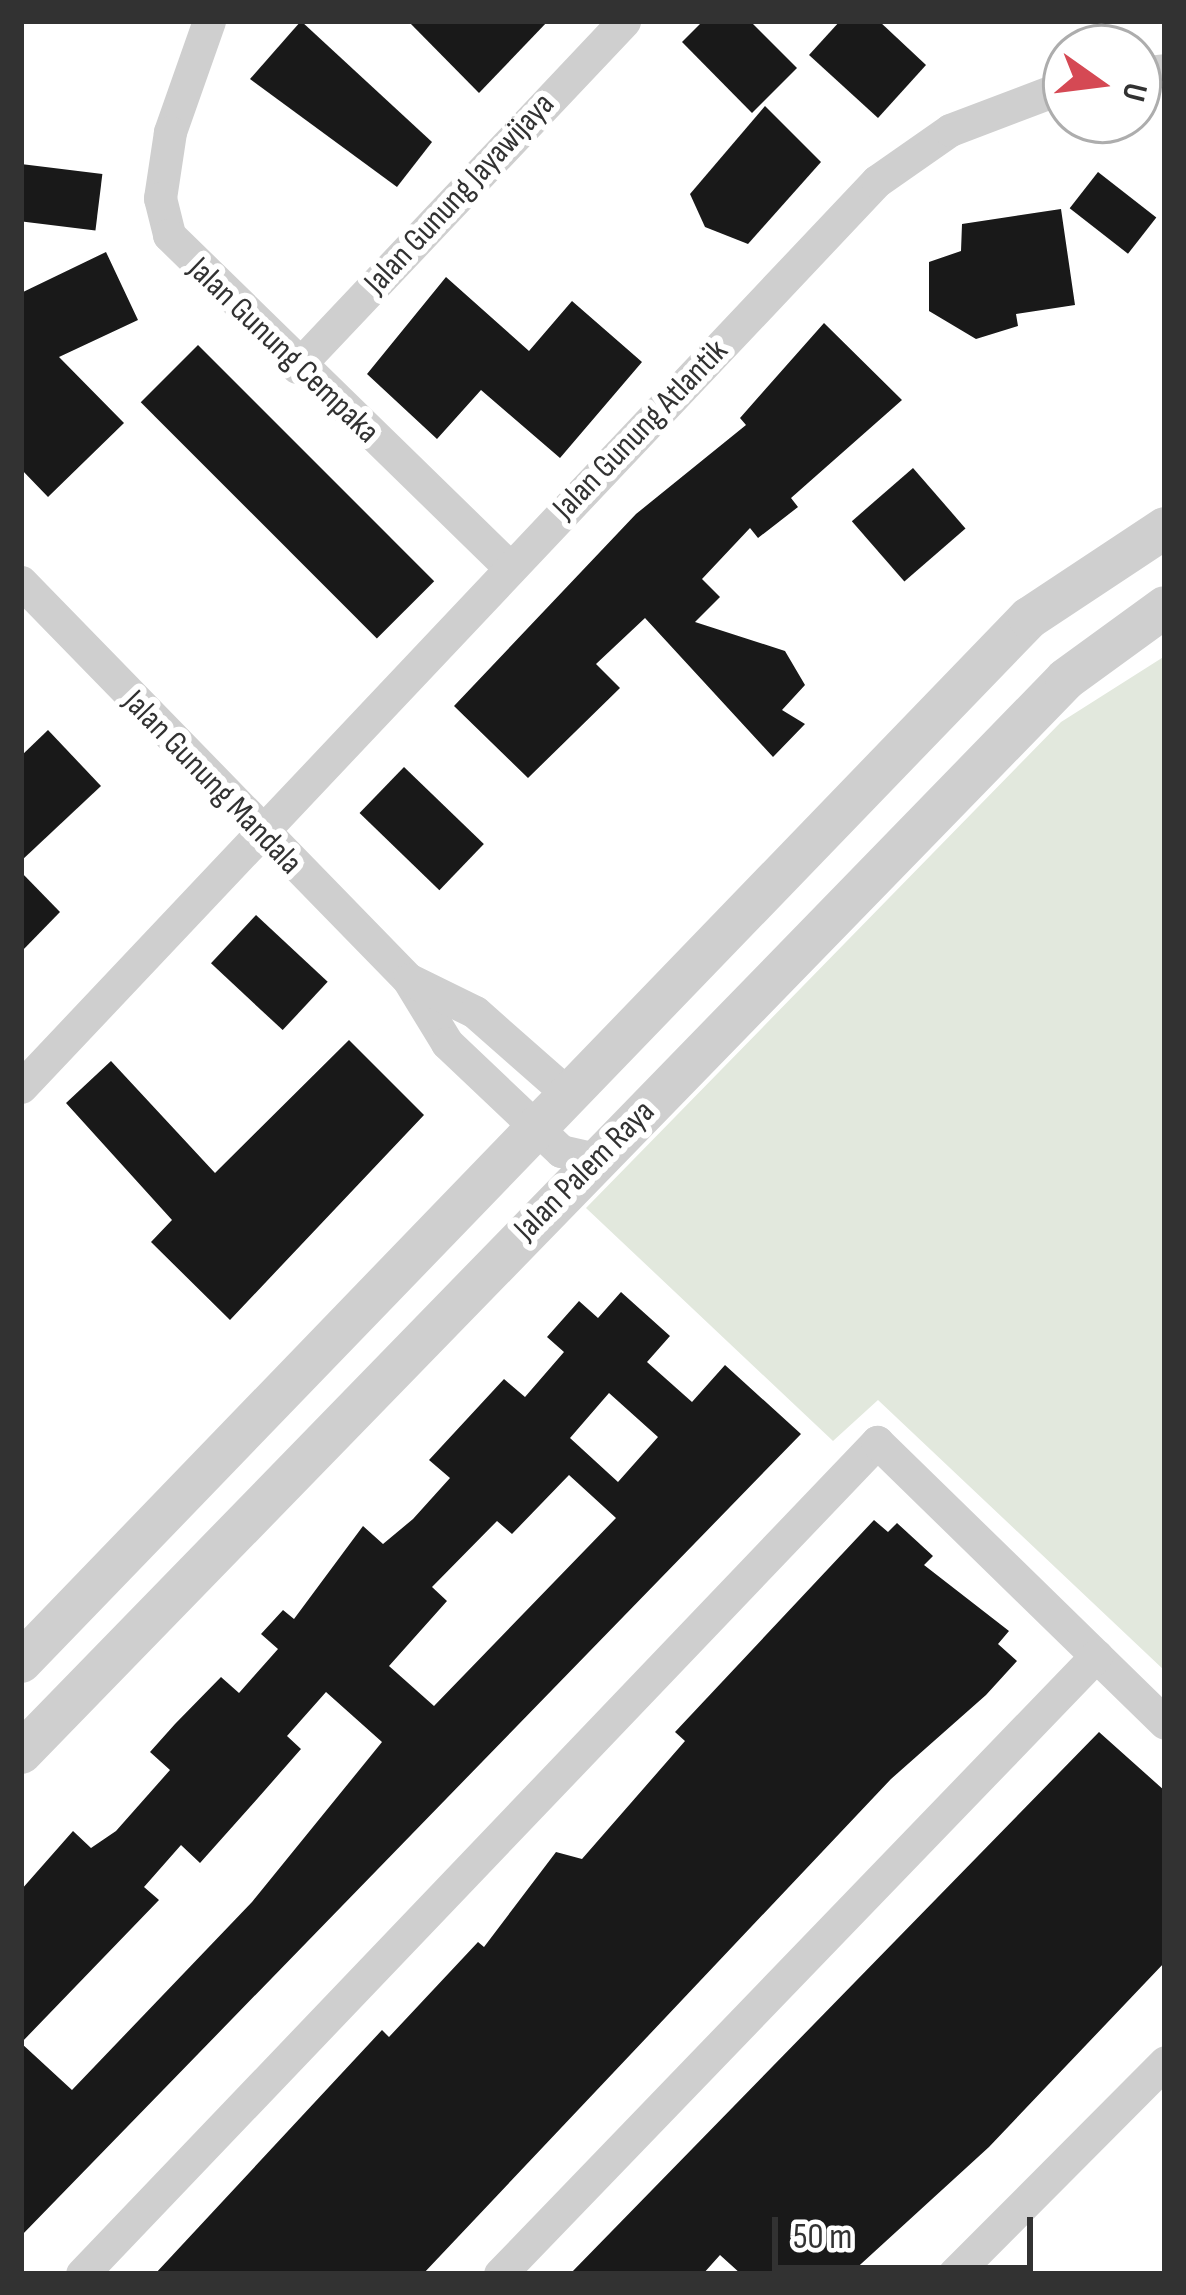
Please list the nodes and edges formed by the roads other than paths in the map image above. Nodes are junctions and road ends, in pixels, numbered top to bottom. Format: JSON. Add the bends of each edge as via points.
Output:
{"nodes":[{"id":1,"x":209,"y":21,"type":"edge"},
{"id":2,"x":624,"y":21,"type":"edge"},
{"id":3,"x":1042,"y":95,"type":"edge"},
{"id":4,"x":297,"y":367,"type":"junction"},
{"id":5,"x":1165,"y":529,"type":"edge"},
{"id":6,"x":510,"y":568,"type":"junction"},
{"id":7,"x":21,"y":582,"type":"edge"},
{"id":8,"x":1165,"y":607,"type":"edge"},
{"id":9,"x":256,"y":831,"type":"junction"},
{"id":10,"x":408,"y":979,"type":"junction"},
{"id":11,"x":21,"y":1087,"type":"edge"},
{"id":12,"x":569,"y":1095,"type":"junction"},
{"id":13,"x":536,"y":1126,"type":"junction"},
{"id":14,"x":595,"y":1159,"type":"junction"},
{"id":15,"x":477,"y":1186,"type":"junction"},
{"id":16,"x":526,"y":1230,"type":"junction"},
{"id":17,"x":1096,"y":1655,"type":"junction"},
{"id":18,"x":21,"y":1662,"type":"edge"},
{"id":19,"x":1165,"y":1723,"type":"edge"},
{"id":20,"x":21,"y":1754,"type":"edge"},
{"id":21,"x":1165,"y":2062,"type":"edge"},
{"id":22,"x":82,"y":2274,"type":"edge"},
{"id":23,"x":500,"y":2274,"type":"edge"},
{"id":24,"x":954,"y":2274,"type":"edge"}],
"edges":[{"from":1,"to":4,"type":"street","name":"Jalan Gunung Cempaka","via":[[170,132],[160,197],[169,236]]},
{"from":2,"to":4,"type":"street","name":"Jalan Gunung Jayawijaya"},
{"from":3,"to":6,"type":"street","name":"Jalan Gunung Atlantik","via":[[950,130],[877,181]]},
{"from":4,"to":6,"type":"street","name":"Jalan Gunung Cempaka"},
{"from":5,"to":12,"type":"street","name":"Jalan Palem Raya","via":[[1029,618]]},
{"from":6,"to":9,"type":"street","name":"Jalan Gunung Atlantik"},
{"from":7,"to":9,"type":"street","name":"Jalan Gunung Mandala"},
{"from":8,"to":14,"type":"street","name":"Jalan Palem Raya","via":[[1066,679]]},
{"from":9,"to":10,"type":"street","name":"Jalan Gunung Mandala"},
{"from":9,"to":11,"type":"street","name":"Jalan Gunung Atlantik"},
{"from":10,"to":12,"type":"street","name":"Jalan Gunung Mandala","via":[[475,1012]]},
{"from":10,"to":13,"type":"street","name":"Jalan Gunung Mandala","via":[[447,1043]]},
{"from":12,"to":13,"type":"street","name":"Jalan Palem Raya"},
{"from":13,"to":14,"type":"street","name":"Jalan Gunung Mandala","via":[[561,1151]]},
{"from":13,"to":15,"type":"street","name":"Jalan Palem Raya"},
{"from":14,"to":16,"type":"street","name":"Jalan Palem Raya"},
{"from":15,"to":16,"type":"street","via":[[520,1192]]},
{"from":15,"to":18,"type":"street","name":"Jalan Palem Raya"},
{"from":16,"to":20,"type":"street","name":"Jalan Palem Raya"},
{"from":17,"to":19,"type":"street"},
{"from":17,"to":22,"type":"street","via":[[877,1442]]},
{"from":17,"to":23,"type":"street"},
{"from":21,"to":24,"type":"street"}]}
